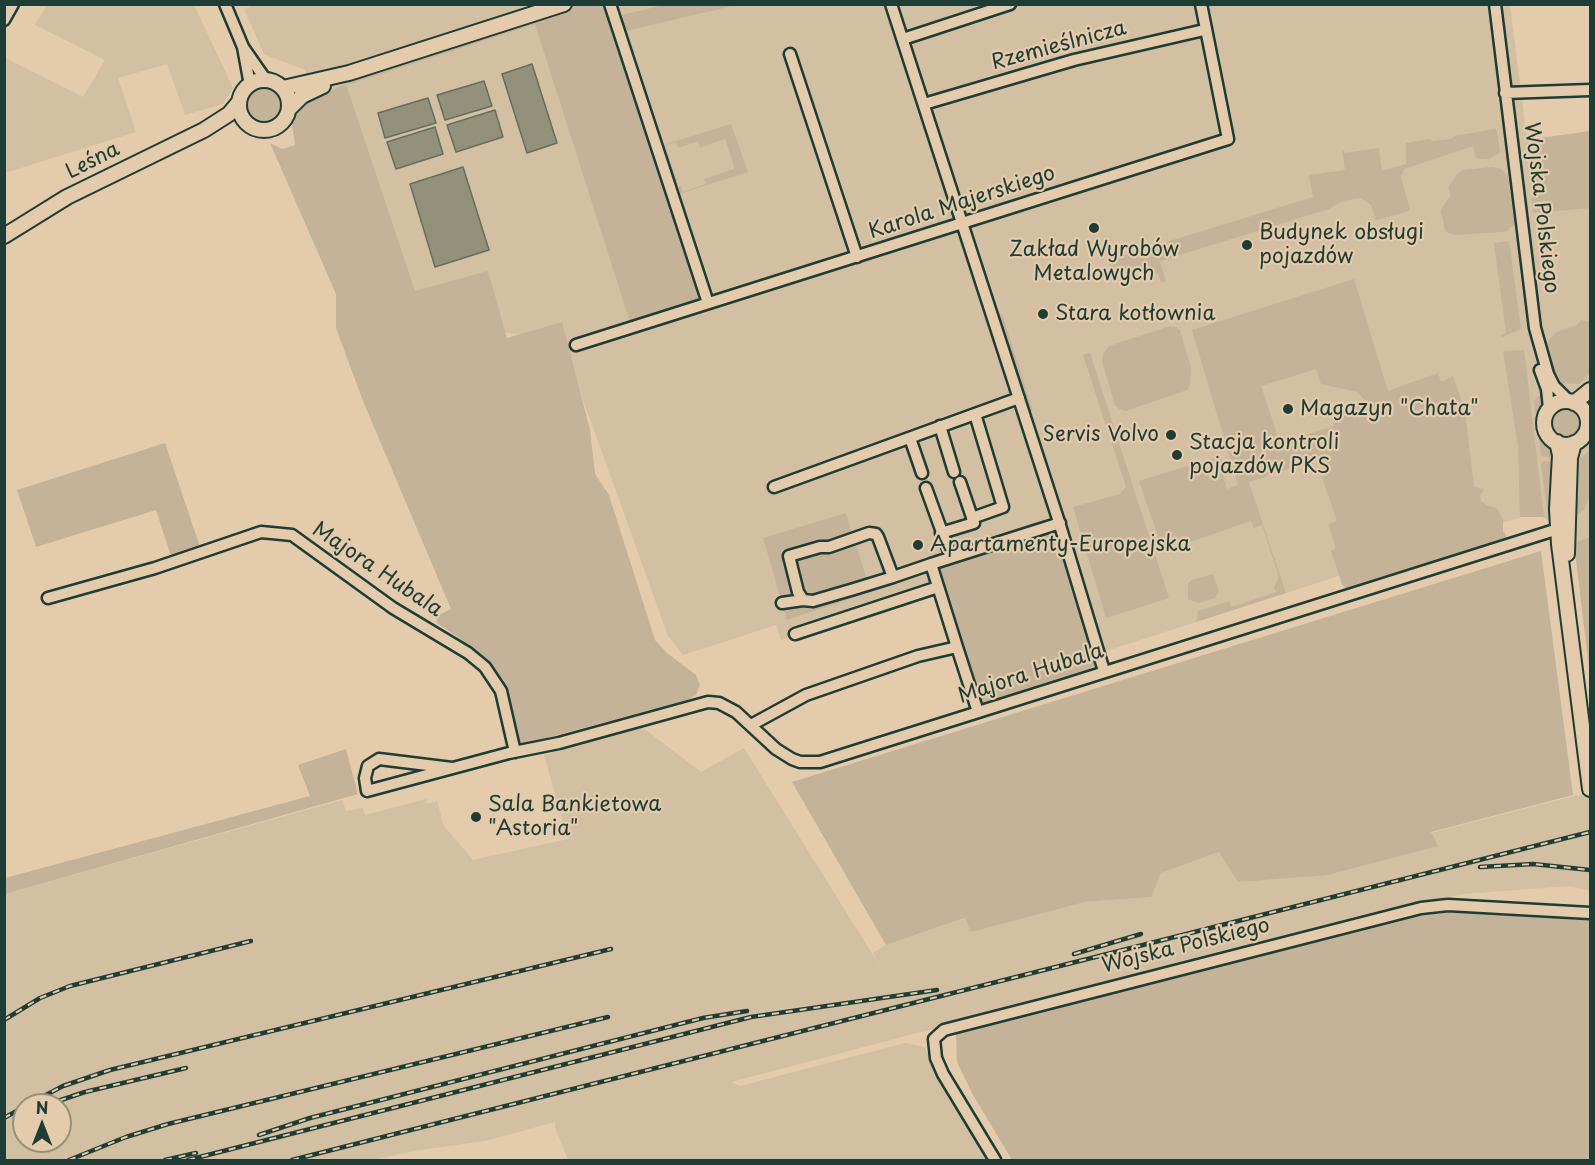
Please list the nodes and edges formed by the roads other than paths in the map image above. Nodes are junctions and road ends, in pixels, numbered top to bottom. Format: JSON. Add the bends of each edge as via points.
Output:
{"nodes":[{"id":1,"x":13,"y":4,"type":"edge"},
{"id":2,"x":225,"y":4,"type":"edge"},
{"id":3,"x":564,"y":4,"type":"edge"},
{"id":4,"x":610,"y":4,"type":"edge"},
{"id":5,"x":891,"y":4,"type":"edge"},
{"id":6,"x":1010,"y":4,"type":"edge"},
{"id":7,"x":1201,"y":4,"type":"edge"},
{"id":8,"x":1495,"y":4,"type":"edge"},
{"id":9,"x":4,"y":20,"type":"edge"},
{"id":10,"x":1204,"y":30,"type":"junction"},
{"id":11,"x":903,"y":39,"type":"junction"},
{"id":12,"x":243,"y":47,"type":"junction"},
{"id":13,"x":790,"y":54,"type":"dead end"},
{"id":14,"x":349,"y":73,"type":"junction"},
{"id":15,"x":266,"y":80,"type":"junction"},
{"id":16,"x":250,"y":85,"type":"junction"},
{"id":17,"x":283,"y":88,"type":"junction"},
{"id":18,"x":1590,"y":90,"type":"edge"},
{"id":19,"x":1505,"y":93,"type":"junction"},
{"id":20,"x":239,"y":102,"type":"junction"},
{"id":21,"x":924,"y":104,"type":"junction"},
{"id":22,"x":290,"y":108,"type":"junction"},
{"id":23,"x":246,"y":122,"type":"junction"},
{"id":24,"x":204,"y":130,"type":"junction"},
{"id":25,"x":962,"y":224,"type":"junction"},
{"id":26,"x":4,"y":236,"type":"edge"},
{"id":27,"x":857,"y":257,"type":"junction"},
{"id":28,"x":708,"y":303,"type":"junction"},
{"id":29,"x":1535,"y":328,"type":"junction"},
{"id":30,"x":576,"y":345,"type":"dead end"},
{"id":31,"x":1590,"y":390,"type":"edge"},
{"id":32,"x":1019,"y":398,"type":"junction"},
{"id":33,"x":1572,"y":402,"type":"junction"},
{"id":34,"x":1550,"y":408,"type":"junction"},
{"id":35,"x":1589,"y":412,"type":"edge"},
{"id":36,"x":975,"y":414,"type":"junction"},
{"id":37,"x":940,"y":426,"type":"junction"},
{"id":38,"x":910,"y":438,"type":"junction"},
{"id":39,"x":1557,"y":442,"type":"junction"},
{"id":40,"x":1574,"y":443,"type":"junction"},
{"id":41,"x":922,"y":473,"type":"dead end"},
{"id":42,"x":774,"y":487,"type":"dead end"},
{"id":43,"x":926,"y":488,"type":"dead end"},
{"id":44,"x":972,"y":518,"type":"junction"},
{"id":45,"x":1060,"y":524,"type":"junction"},
{"id":46,"x":1563,"y":525,"type":"junction"},
{"id":47,"x":941,"y":533,"type":"junction"},
{"id":48,"x":951,"y":557,"type":"junction"},
{"id":49,"x":931,"y":564,"type":"junction"},
{"id":50,"x":892,"y":577,"type":"junction"},
{"id":51,"x":938,"y":587,"type":"junction"},
{"id":52,"x":48,"y":598,"type":"dead end"},
{"id":53,"x":803,"y":600,"type":"junction"},
{"id":54,"x":782,"y":603,"type":"dead end"},
{"id":55,"x":795,"y":634,"type":"dead end"},
{"id":56,"x":957,"y":648,"type":"junction"},
{"id":57,"x":1104,"y":671,"type":"junction"},
{"id":58,"x":978,"y":712,"type":"junction"},
{"id":59,"x":751,"y":725,"type":"junction"},
{"id":60,"x":515,"y":752,"type":"junction"},
{"id":61,"x":452,"y":768,"type":"junction"},
{"id":62,"x":1590,"y":789,"type":"edge"},
{"id":63,"x":1590,"y":913,"type":"edge"},
{"id":64,"x":995,"y":1161,"type":"edge"}],
"edges":[{"from":1,"to":9,"type":"street"},
{"from":2,"to":12,"type":"street"},
{"from":3,"to":14,"type":"main road"},
{"from":4,"to":28,"type":"street"},
{"from":5,"to":11,"type":"street"},
{"from":6,"to":11,"type":"street"},
{"from":7,"to":10,"type":"street","name":"Karola Majerskiego"},
{"from":8,"to":19,"type":"street","name":"Wojska Polskiego"},
{"from":10,"to":21,"type":"street","name":"Rzemieślnicza","via":[[1074,60]]},
{"from":10,"to":25,"type":"street","name":"Karola Majerskiego","via":[[1228,139]]},
{"from":11,"to":21,"type":"street"},
{"from":12,"to":15,"type":"street"},
{"from":12,"to":16,"type":"street"},
{"from":13,"to":27,"type":"street"},
{"from":14,"to":17,"type":"main road"},
{"from":14,"to":22,"type":"main road","via":[[302,96]]},
{"from":15,"to":16,"type":"main road"},
{"from":15,"to":17,"type":"main road"},
{"from":16,"to":20,"type":"main road"},
{"from":17,"to":22,"type":"main road"},
{"from":18,"to":19,"type":"street","name":"Wojska Polskiego"},
{"from":19,"to":29,"type":"street","name":"Wojska Polskiego"},
{"from":20,"to":23,"type":"main road"},
{"from":20,"to":24,"type":"main road","name":"Leśna","via":[[229,114]]},
{"from":21,"to":25,"type":"street"},
{"from":22,"to":23,"type":"main road","via":[[282,123],[272,129],[261,130]]},
{"from":23,"to":24,"type":"main road","name":"Leśna"},
{"from":24,"to":26,"type":"main road","name":"Leśna","via":[[67,197]]},
{"from":25,"to":27,"type":"street","name":"Karola Majerskiego"},
{"from":25,"to":32,"type":"street"},
{"from":27,"to":28,"type":"street","name":"Karola Majerskiego"},
{"from":28,"to":30,"type":"street","name":"Karola Majerskiego"},
{"from":29,"to":33,"type":"street","name":"Wojska Polskiego","via":[[1554,386]]},
{"from":29,"to":34,"type":"street","name":"Wojska Polskiego","via":[[1536,356]]},
{"from":31,"to":33,"type":"main road"},
{"from":32,"to":36,"type":"street"},
{"from":32,"to":45,"type":"street"},
{"from":33,"to":34,"type":"main road","via":[[1558,402]]},
{"from":33,"to":35,"type":"main road"},
{"from":34,"to":39,"type":"main road","via":[[1545,427]]},
{"from":35,"to":40,"type":"main road","via":[[1586,430]]},
{"from":36,"to":37,"type":"street"},
{"from":36,"to":44,"type":"street","via":[[1003,507]]},
{"from":37,"to":38,"type":"street"},
{"from":37,"to":44,"type":"street"},
{"from":38,"to":41,"type":"street"},
{"from":38,"to":42,"type":"street"},
{"from":39,"to":40,"type":"main road"},
{"from":39,"to":46,"type":"main road"},
{"from":40,"to":46,"type":"main road"},
{"from":43,"to":47,"type":"street"},
{"from":44,"to":47,"type":"street","via":[[974,523]]},
{"from":45,"to":48,"type":"street"},
{"from":45,"to":57,"type":"street"},
{"from":46,"to":57,"type":"street","name":"Majora Hubala"},
{"from":46,"to":62,"type":"main road","via":[[1564,574]]},
{"from":47,"to":48,"type":"street"},
{"from":48,"to":49,"type":"street"},
{"from":49,"to":50,"type":"street"},
{"from":49,"to":51,"type":"street"},
{"from":50,"to":53,"type":"street","via":[[813,601]]},
{"from":50,"to":53,"type":"street","via":[[878,537],[869,534],[789,556]]},
{"from":51,"to":55,"type":"street"},
{"from":51,"to":56,"type":"street"},
{"from":52,"to":60,"type":"street","name":"Majora Hubala","via":[[155,568],[261,532],[292,535],[393,608],[485,667],[501,691]]},
{"from":53,"to":54,"type":"street"},
{"from":56,"to":58,"type":"street"},
{"from":56,"to":59,"type":"street","via":[[918,656],[806,695]]},
{"from":57,"to":58,"type":"street","name":"Majora Hubala"},
{"from":58,"to":59,"type":"street","name":"Majora Hubala","via":[[810,763],[784,754]]},
{"from":59,"to":60,"type":"street","name":"Majora Hubala","via":[[728,707],[708,702]]},
{"from":60,"to":61,"type":"street","name":"Majora Hubala"},
{"from":61,"to":61,"type":"street","name":"Majora Hubala","via":[[379,759],[368,766],[367,791]]},
{"from":63,"to":64,"type":"street","name":"Wojska Polskiego","via":[[1448,905],[1421,908],[944,1030],[934,1039],[936,1058]]}]}
